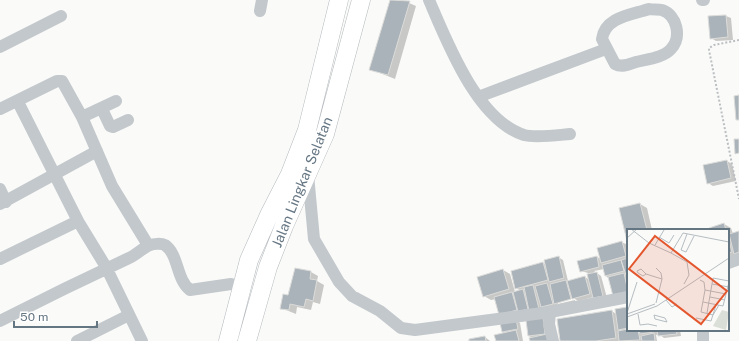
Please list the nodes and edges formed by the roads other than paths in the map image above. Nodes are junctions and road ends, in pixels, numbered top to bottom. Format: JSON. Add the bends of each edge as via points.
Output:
{"nodes":[{"id":1,"x":339,"y":0,"type":"edge"},
{"id":2,"x":361,"y":0,"type":"edge"},
{"id":3,"x":429,"y":0,"type":"edge"},
{"id":4,"x":61,"y":16,"type":"dead end"},
{"id":5,"x":0,"y":47,"type":"edge"},
{"id":6,"x":606,"y":49,"type":"junction"},
{"id":7,"x":478,"y":97,"type":"junction"},
{"id":8,"x":116,"y":101,"type":"dead end"},
{"id":9,"x":18,"y":102,"type":"junction"},
{"id":10,"x":102,"y":109,"type":"junction"},
{"id":11,"x":0,"y":110,"type":"edge"},
{"id":12,"x":82,"y":117,"type":"junction"},
{"id":13,"x":128,"y":120,"type":"dead end"},
{"id":14,"x":570,"y":134,"type":"dead end"},
{"id":15,"x":97,"y":151,"type":"junction"},
{"id":16,"x":53,"y":174,"type":"junction"},
{"id":17,"x":300,"y":177,"type":"junction"},
{"id":18,"x":0,"y":189,"type":"edge"},
{"id":19,"x":3,"y":203,"type":"edge"},
{"id":20,"x":78,"y":221,"type":"junction"},
{"id":21,"x":148,"y":245,"type":"junction"},
{"id":22,"x":0,"y":259,"type":"edge"},
{"id":23,"x":739,"y":259,"type":"edge"},
{"id":24,"x":729,"y":263,"type":"edge"},
{"id":25,"x":106,"y":267,"type":"junction"},
{"id":26,"x":231,"y":284,"type":"dead end"},
{"id":27,"x":627,"y":297,"type":"edge"},
{"id":28,"x":550,"y":312,"type":"junction"},
{"id":29,"x":129,"y":315,"type":"junction"},
{"id":30,"x":0,"y":321,"type":"edge"},
{"id":31,"x":78,"y":341,"type":"edge"},
{"id":32,"x":142,"y":341,"type":"edge"},
{"id":33,"x":228,"y":341,"type":"edge"},
{"id":34,"x":247,"y":341,"type":"edge"},
{"id":35,"x":553,"y":341,"type":"edge"}],
"edges":[{"from":1,"to":17,"type":"highway","name":"Jalan Lingkar Selatan","via":[[306,130]]},
{"from":2,"to":17,"type":"highway","name":"Jalan Lingkar Selatan","via":[[325,134]]},
{"from":3,"to":7,"type":"street","via":[[454,58]]},
{"from":4,"to":5,"type":"street"},
{"from":6,"to":6,"type":"street","via":[[618,66],[661,55],[672,49],[677,38],[677,28],[672,17],[662,10],[649,10],[613,21],[606,26],[602,39]]},
{"from":6,"to":7,"type":"street"},
{"from":7,"to":14,"type":"street","via":[[496,118],[526,136]]},
{"from":8,"to":10,"type":"street"},
{"from":9,"to":11,"type":"street"},
{"from":9,"to":12,"type":"street","via":[[57,81],[62,81]]},
{"from":9,"to":16,"type":"street"},
{"from":10,"to":12,"type":"street"},
{"from":10,"to":13,"type":"street","via":[[110,126]]},
{"from":12,"to":15,"type":"street"},
{"from":15,"to":16,"type":"street"},
{"from":15,"to":21,"type":"street","via":[[112,186]]},
{"from":16,"to":19,"type":"street"},
{"from":16,"to":20,"type":"street"},
{"from":17,"to":28,"type":"street","via":[[314,239],[339,282],[352,296],[380,311],[401,328],[416,330]]},
{"from":17,"to":33,"type":"highway","name":"Jalan Lingkar Selatan","via":[[270,213],[249,260]]},
{"from":17,"to":34,"type":"highway","name":"Jalan Lingkar Selatan","via":[[268,267]]},
{"from":18,"to":19,"type":"street"},
{"from":20,"to":22,"type":"street"},
{"from":20,"to":25,"type":"street"},
{"from":21,"to":25,"type":"street","via":[[138,254]]},
{"from":21,"to":26,"type":"street","via":[[165,245],[184,284],[190,290]]},
{"from":23,"to":24,"type":"street"},
{"from":25,"to":29,"type":"street"},
{"from":25,"to":30,"type":"street"},
{"from":27,"to":28,"type":"street"},
{"from":28,"to":35,"type":"street","via":[[548,324]]},
{"from":29,"to":31,"type":"street"},
{"from":29,"to":32,"type":"street"}]}
